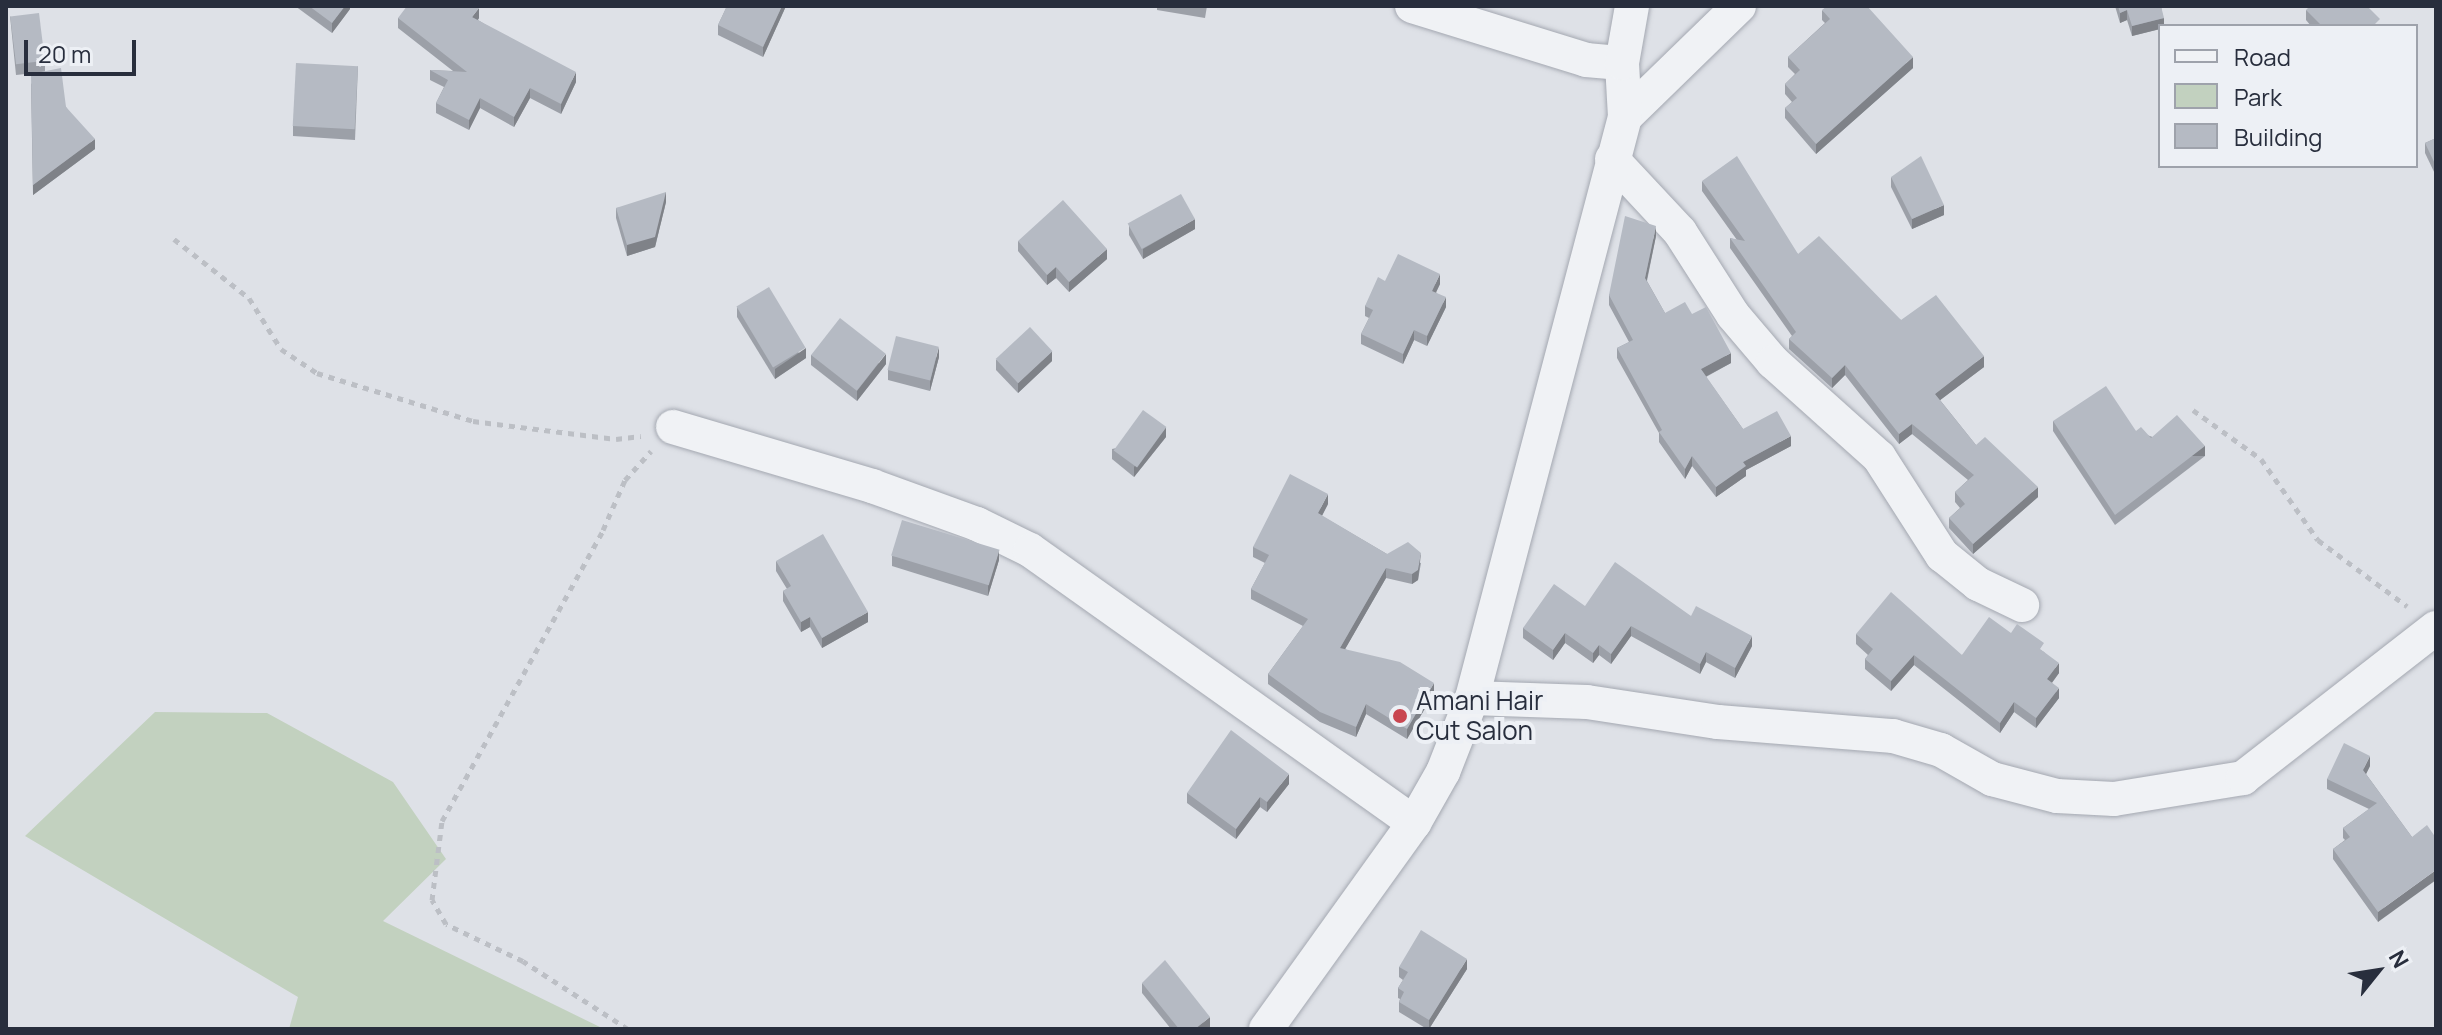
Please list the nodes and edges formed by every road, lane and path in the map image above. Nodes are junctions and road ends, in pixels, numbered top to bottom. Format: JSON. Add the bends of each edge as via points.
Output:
{"nodes":[{"id":1,"x":1412,"y":6,"type":"edge"},
{"id":2,"x":1632,"y":6,"type":"edge"},
{"id":3,"x":1739,"y":6,"type":"edge"},
{"id":4,"x":1622,"y":63,"type":"junction"},
{"id":5,"x":1625,"y":117,"type":"junction"},
{"id":6,"x":1612,"y":159,"type":"junction"},
{"id":7,"x":174,"y":239,"type":"dead end"},
{"id":8,"x":2193,"y":410,"type":"dead end"},
{"id":9,"x":673,"y":427,"type":"junction"},
{"id":10,"x":2022,"y":605,"type":"dead end"},
{"id":11,"x":2432,"y":625,"type":"edge"},
{"id":12,"x":1472,"y":698,"type":"junction"},
{"id":13,"x":1414,"y":823,"type":"junction"},
{"id":14,"x":628,"y":1029,"type":"edge"},
{"id":15,"x":1266,"y":1029,"type":"edge"}],
"edges":[{"from":1,"to":4,"type":"street","via":[[1586,60]]},
{"from":2,"to":4,"type":"street"},
{"from":3,"to":5,"type":"street"},
{"from":4,"to":5,"type":"street"},
{"from":5,"to":6,"type":"street"},
{"from":6,"to":10,"type":"street","via":[[1680,232],[1733,315],[1773,362],[1879,457],[1942,555],[1978,584]]},
{"from":6,"to":12,"type":"street","via":[[1528,499]]},
{"from":7,"to":9,"type":"path","via":[[249,298],[281,349],[317,373],[473,421],[523,429],[616,439]]},
{"from":8,"to":11,"type":"path","via":[[2261,459],[2318,540]]},
{"from":9,"to":13,"type":"street","via":[[872,486],[977,524],[1030,550]]},
{"from":9,"to":14,"type":"path","via":[[625,480],[442,821],[432,900],[446,924],[523,961]]},
{"from":11,"to":12,"type":"street","via":[[2243,778],[2114,799],[2057,796],[1992,779],[1941,750],[1893,736],[1718,722],[1587,702]]},
{"from":12,"to":13,"type":"street","via":[[1443,772]]},
{"from":13,"to":15,"type":"street"}]}
